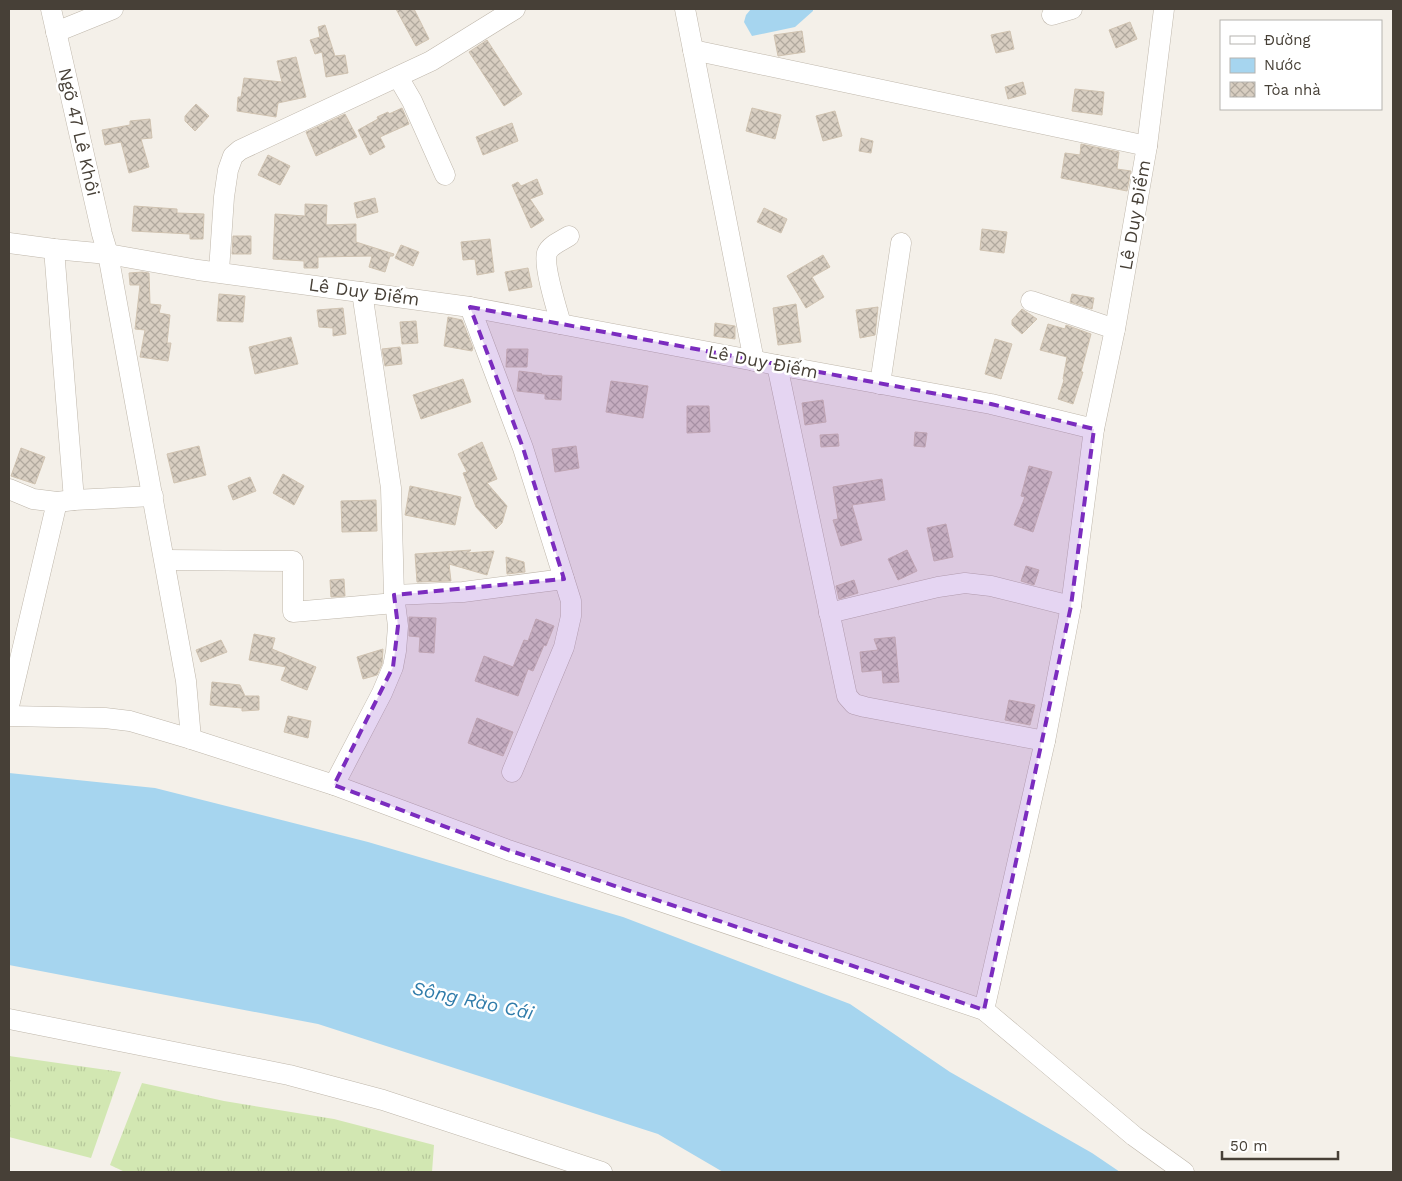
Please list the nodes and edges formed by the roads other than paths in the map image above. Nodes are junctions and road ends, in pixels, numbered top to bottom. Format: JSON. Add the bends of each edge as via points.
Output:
{"nodes":[{"id":1,"x":51,"y":9,"type":"edge"},
{"id":2,"x":113,"y":9,"type":"edge"},
{"id":3,"x":515,"y":9,"type":"edge"},
{"id":4,"x":685,"y":9,"type":"edge"},
{"id":5,"x":1072,"y":9,"type":"edge"},
{"id":6,"x":1164,"y":9,"type":"edge"},
{"id":7,"x":1052,"y":15,"type":"dead end"},
{"id":8,"x":56,"y":32,"type":"junction"},
{"id":9,"x":693,"y":50,"type":"junction"},
{"id":10,"x":398,"y":77,"type":"junction"},
{"id":11,"x":1147,"y":146,"type":"junction"},
{"id":12,"x":445,"y":175,"type":"dead end"},
{"id":13,"x":569,"y":236,"type":"dead end"},
{"id":14,"x":9,"y":242,"type":"edge"},
{"id":15,"x":901,"y":243,"type":"dead end"},
{"id":16,"x":54,"y":249,"type":"junction"},
{"id":17,"x":108,"y":254,"type":"junction"},
{"id":18,"x":218,"y":271,"type":"junction"},
{"id":19,"x":362,"y":292,"type":"junction"},
{"id":20,"x":1030,"y":301,"type":"dead end"},
{"id":21,"x":470,"y":307,"type":"junction"},
{"id":22,"x":561,"y":324,"type":"junction"},
{"id":23,"x":1115,"y":329,"type":"junction"},
{"id":24,"x":754,"y":361,"type":"junction"},
{"id":25,"x":777,"y":365,"type":"junction"},
{"id":26,"x":880,"y":384,"type":"junction"},
{"id":27,"x":1094,"y":429,"type":"junction"},
{"id":28,"x":9,"y":489,"type":"edge"},
{"id":29,"x":152,"y":496,"type":"junction"},
{"id":30,"x":65,"y":501,"type":"junction"},
{"id":31,"x":165,"y":560,"type":"junction"},
{"id":32,"x":564,"y":579,"type":"junction"},
{"id":33,"x":394,"y":599,"type":"junction"},
{"id":34,"x":1071,"y":606,"type":"junction"},
{"id":35,"x":829,"y":613,"type":"junction"},
{"id":36,"x":9,"y":706,"type":"edge"},
{"id":37,"x":9,"y":716,"type":"edge"},
{"id":38,"x":191,"y":739,"type":"junction"},
{"id":39,"x":1045,"y":741,"type":"junction"},
{"id":40,"x":512,"y":772,"type":"dead end"},
{"id":41,"x":334,"y":785,"type":"junction"},
{"id":42,"x":984,"y":1010,"type":"junction"},
{"id":43,"x":9,"y":1019,"type":"edge"},
{"id":44,"x":602,"y":1172,"type":"edge"},
{"id":45,"x":1184,"y":1172,"type":"edge"}],
"edges":[{"from":1,"to":8,"type":"street","name":"Ngõ 47 Lê Khôi"},
{"from":2,"to":8,"type":"street"},
{"from":3,"to":10,"type":"street","via":[[431,61]]},
{"from":4,"to":9,"type":"street"},
{"from":5,"to":7,"type":"street"},
{"from":6,"to":11,"type":"street","name":"Lê Duy Điếm"},
{"from":8,"to":17,"type":"street","name":"Ngõ 47 Lê Khôi"},
{"from":9,"to":11,"type":"street"},
{"from":9,"to":24,"type":"street"},
{"from":10,"to":12,"type":"street"},
{"from":10,"to":18,"type":"street","via":[[233,156],[224,197]]},
{"from":11,"to":23,"type":"street","name":"Lê Duy Điếm"},
{"from":13,"to":22,"type":"street","via":[[547,252]]},
{"from":14,"to":16,"type":"street","name":"Lê Duy Điếm"},
{"from":15,"to":26,"type":"street"},
{"from":16,"to":17,"type":"street","name":"Lê Duy Điếm"},
{"from":16,"to":30,"type":"street"},
{"from":17,"to":18,"type":"street","name":"Lê Duy Điếm"},
{"from":17,"to":29,"type":"street","name":"Ngõ 47 Lê Khôi"},
{"from":18,"to":19,"type":"street","name":"Lê Duy Điếm"},
{"from":19,"to":21,"type":"street","name":"Lê Duy Điếm"},
{"from":19,"to":33,"type":"street","via":[[391,488]]},
{"from":20,"to":23,"type":"street"},
{"from":21,"to":22,"type":"street","name":"Lê Duy Điếm"},
{"from":21,"to":32,"type":"street","via":[[523,448]]},
{"from":22,"to":24,"type":"street","name":"Lê Duy Điếm"},
{"from":23,"to":27,"type":"street","name":"Lê Duy Điếm"},
{"from":24,"to":25,"type":"street","name":"Lê Duy Điếm"},
{"from":25,"to":26,"type":"street","name":"Lê Duy Điếm"},
{"from":25,"to":35,"type":"street"},
{"from":26,"to":27,"type":"street","name":"Lê Duy Điếm","via":[[991,404]]},
{"from":27,"to":34,"type":"street"},
{"from":28,"to":30,"type":"street","via":[[33,499]]},
{"from":29,"to":30,"type":"street"},
{"from":29,"to":31,"type":"street","name":"Ngõ 47 Lê Khôi"},
{"from":30,"to":36,"type":"street"},
{"from":31,"to":33,"type":"street","via":[[293,561],[293,612]]},
{"from":31,"to":38,"type":"street","name":"Ngõ 47 Lê Khôi","via":[[186,681]]},
{"from":32,"to":33,"type":"street"},
{"from":32,"to":40,"type":"street","via":[[571,601],[568,633]]},
{"from":33,"to":41,"type":"street","via":[[398,626],[394,667]]},
{"from":34,"to":35,"type":"street","via":[[991,586],[965,584],[938,587]]},
{"from":34,"to":39,"type":"street"},
{"from":35,"to":39,"type":"street","via":[[847,696],[854,704]]},
{"from":37,"to":38,"type":"street","via":[[130,721]]},
{"from":38,"to":41,"type":"street"},
{"from":39,"to":42,"type":"street"},
{"from":41,"to":42,"type":"street","via":[[508,850]]},
{"from":42,"to":45,"type":"street","via":[[1134,1136]]},
{"from":43,"to":44,"type":"street","via":[[299,1078],[383,1100]]}]}
